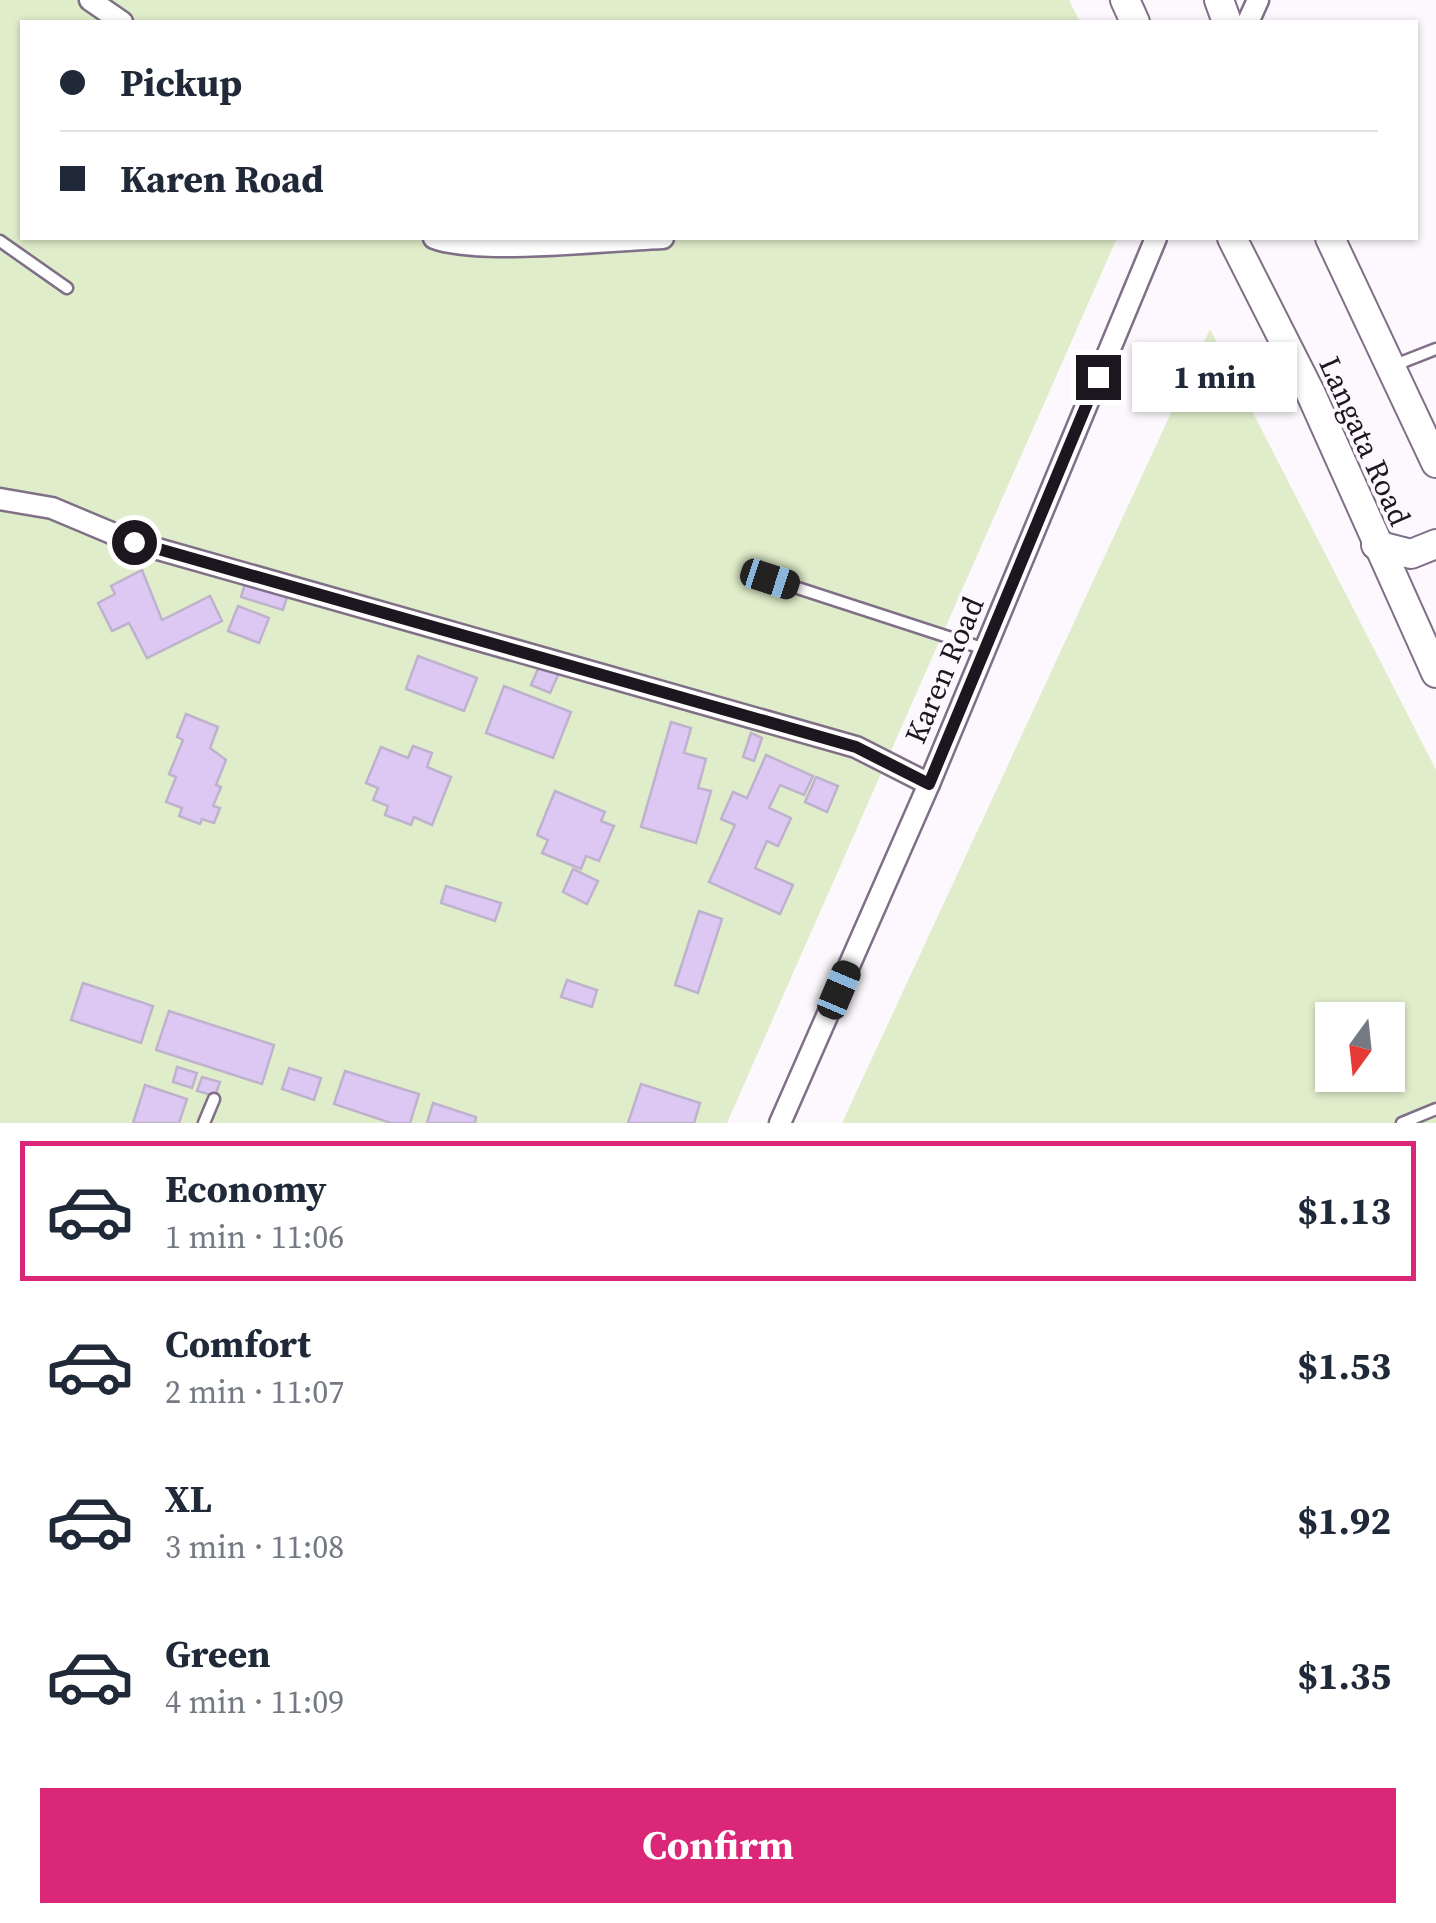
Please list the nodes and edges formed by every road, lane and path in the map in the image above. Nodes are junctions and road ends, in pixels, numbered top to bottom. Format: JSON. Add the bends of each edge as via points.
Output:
{"nodes":[{"id":1,"x":90,"y":0,"type":"edge"},
{"id":2,"x":119,"y":20,"type":"edge"},
{"id":3,"x":448,"y":240,"type":"edge"},
{"id":4,"x":618,"y":240,"type":"edge"},
{"id":5,"x":1154,"y":240,"type":"edge"},
{"id":6,"x":1233,"y":240,"type":"edge"},
{"id":7,"x":1331,"y":240,"type":"edge"},
{"id":8,"x":0,"y":241,"type":"edge"},
{"id":9,"x":67,"y":288,"type":"dead end"},
{"id":10,"x":1436,"y":349,"type":"edge"},
{"id":11,"x":1394,"y":366,"type":"junction"},
{"id":12,"x":1436,"y":463,"type":"edge"},
{"id":13,"x":0,"y":499,"type":"edge"},
{"id":14,"x":1436,"y":544,"type":"edge"},
{"id":15,"x":1376,"y":545,"type":"junction"},
{"id":16,"x":770,"y":579,"type":"dead end"},
{"id":17,"x":985,"y":649,"type":"junction"},
{"id":18,"x":1436,"y":673,"type":"edge"},
{"id":19,"x":929,"y":784,"type":"junction"},
{"id":20,"x":214,"y":1100,"type":"dead end"},
{"id":21,"x":1436,"y":1110,"type":"edge"},
{"id":22,"x":204,"y":1123,"type":"edge"},
{"id":23,"x":780,"y":1123,"type":"edge"},
{"id":24,"x":1402,"y":1123,"type":"edge"}],
"edges":[{"from":1,"to":2,"type":"street"},
{"from":3,"to":4,"type":"street"},
{"from":5,"to":17,"type":"street","name":"Karen Road"},
{"from":6,"to":15,"type":"main road","name":"Langata Road","via":[[1311,394]]},
{"from":7,"to":11,"type":"main road","name":"Langata Road"},
{"from":8,"to":9,"type":"lane"},
{"from":10,"to":11,"type":"lane"},
{"from":11,"to":12,"type":"main road","name":"Langata Road"},
{"from":13,"to":19,"type":"street","via":[[52,508],[134,542],[856,747]]},
{"from":14,"to":15,"type":"main road","via":[[1411,554]]},
{"from":15,"to":18,"type":"main road","name":"Langata Road"},
{"from":16,"to":17,"type":"lane"},
{"from":17,"to":19,"type":"street","name":"Karen Road"},
{"from":19,"to":23,"type":"street","name":"Karen Road"},
{"from":20,"to":22,"type":"lane"},
{"from":21,"to":24,"type":"lane"}]}
